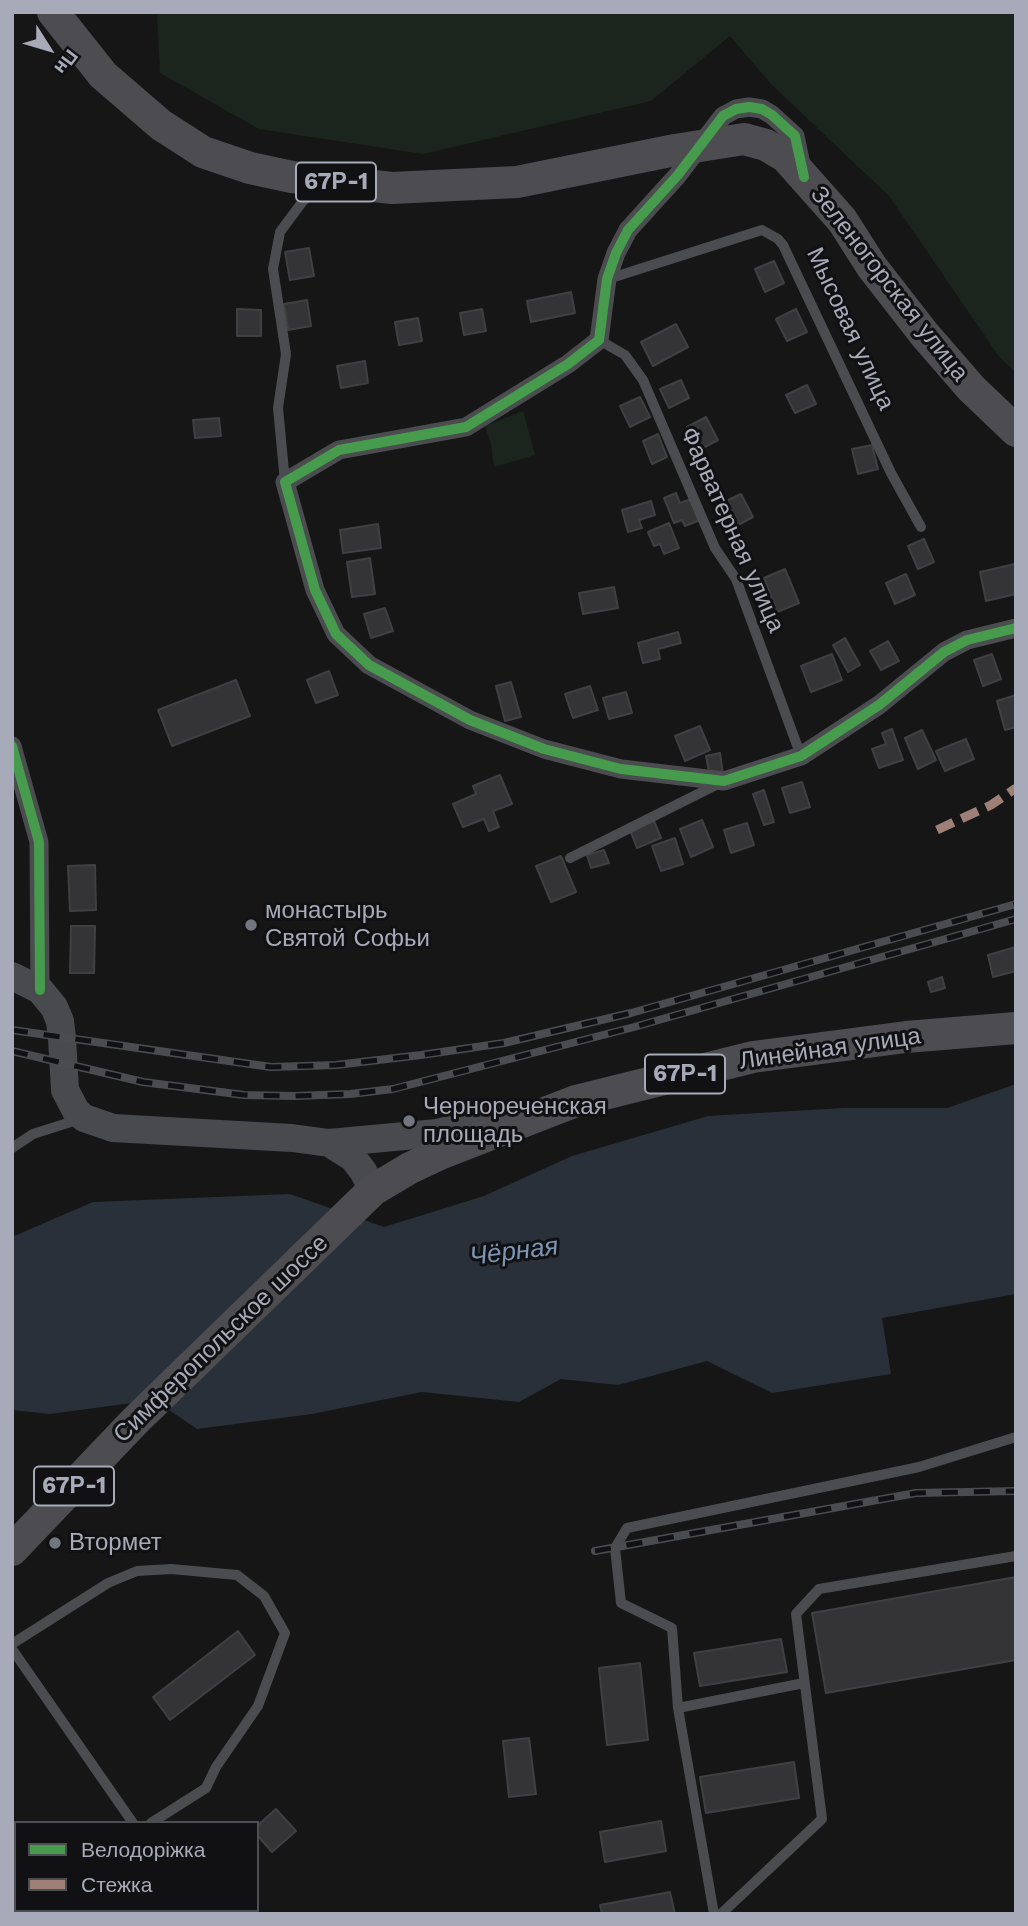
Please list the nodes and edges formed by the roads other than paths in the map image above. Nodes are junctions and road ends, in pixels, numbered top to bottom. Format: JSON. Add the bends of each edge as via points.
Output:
{"nodes":[{"id":1,"x":53,"y":12,"type":"edge"},
{"id":2,"x":688,"y":148,"type":"junction"},
{"id":3,"x":329,"y":181,"type":"junction"},
{"id":4,"x":607,"y":279,"type":"junction"},
{"id":5,"x":599,"y":340,"type":"junction"},
{"id":6,"x":1016,"y":430,"type":"edge"},
{"id":7,"x":285,"y":482,"type":"junction"},
{"id":8,"x":921,"y":527,"type":"dead end"},
{"id":9,"x":1016,"y":628,"type":"edge"},
{"id":10,"x":12,"y":746,"type":"edge"},
{"id":11,"x":802,"y":756,"type":"junction"},
{"id":12,"x":724,"y":781,"type":"junction"},
{"id":13,"x":570,"y":858,"type":"dead end"},
{"id":14,"x":12,"y":976,"type":"edge"},
{"id":15,"x":40,"y":990,"type":"junction"},
{"id":16,"x":1016,"y":1028,"type":"edge"},
{"id":17,"x":576,"y":1101,"type":"junction"},
{"id":18,"x":84,"y":1118,"type":"junction"},
{"id":19,"x":329,"y":1143,"type":"junction"},
{"id":20,"x":12,"y":1148,"type":"edge"},
{"id":21,"x":363,"y":1200,"type":"junction"},
{"id":22,"x":1016,"y":1437,"type":"edge"},
{"id":23,"x":12,"y":1550,"type":"edge"},
{"id":24,"x":1016,"y":1556,"type":"edge"},
{"id":25,"x":12,"y":1646,"type":"edge"},
{"id":26,"x":804,"y":1683,"type":"junction"},
{"id":27,"x":678,"y":1708,"type":"junction"},
{"id":28,"x":132,"y":1821,"type":"edge"},
{"id":29,"x":154,"y":1821,"type":"edge"},
{"id":30,"x":714,"y":1914,"type":"edge"},
{"id":31,"x":721,"y":1914,"type":"edge"}],
"edges":[{"from":1,"to":3,"type":"main road","number":"67Р-1","via":[[103,75],[161,125],[203,152],[250,168]]},
{"from":2,"to":3,"type":"main road","number":"67Р-1","via":[[517,182],[392,188]]},
{"from":2,"to":4,"type":"street","via":[[669,186],[628,230]]},
{"from":2,"to":6,"type":"main road","name":"Зеленогорская улица","number":"67Р-1","via":[[744,139],[786,157],[842,220],[925,335]]},
{"from":3,"to":7,"type":"lane","via":[[303,201],[280,232],[273,269],[286,354],[278,408]]},
{"from":4,"to":5,"type":"street"},
{"from":4,"to":8,"type":"lane","name":"Мысовая улица","via":[[762,230],[778,239]]},
{"from":5,"to":7,"type":"street","via":[[466,427],[339,450]]},
{"from":5,"to":11,"type":"lane","name":"Фарватерная улица","via":[[625,355],[643,380],[715,548],[736,579]]},
{"from":7,"to":12,"type":"street","via":[[315,590],[336,634],[369,665],[470,720],[544,749],[621,769]]},
{"from":9,"to":11,"type":"street","via":[[967,640],[944,652],[878,705]]},
{"from":10,"to":15,"type":"street","via":[[39,842]]},
{"from":11,"to":12,"type":"street"},
{"from":12,"to":13,"type":"lane"},
{"from":14,"to":15,"type":"main road"},
{"from":15,"to":18,"type":"main road","via":[[60,1021],[65,1090]]},
{"from":16,"to":17,"type":"main road","name":"Линейная улица","number":"67Р-1","via":[[752,1057]]},
{"from":17,"to":19,"type":"main road","via":[[437,1133]]},
{"from":17,"to":21,"type":"main road","name":"Линейная улица","number":"67Р-1","via":[[442,1153]]},
{"from":18,"to":19,"type":"main road","via":[[113,1128]]},
{"from":18,"to":20,"type":"lane","via":[[33,1135]]},
{"from":19,"to":21,"type":"main road","via":[[353,1158],[363,1171]]},
{"from":21,"to":23,"type":"main road","name":"Симферопольское шоссе","number":"67Р-1","via":[[135,1421]]},
{"from":22,"to":27,"type":"lane","via":[[919,1467],[627,1528],[615,1548],[621,1603],[672,1628]]},
{"from":24,"to":26,"type":"lane","via":[[819,1589],[796,1614]]},
{"from":25,"to":28,"type":"lane"},
{"from":25,"to":29,"type":"lane","via":[[107,1584],[137,1571],[237,1575],[264,1596],[285,1633],[258,1706],[206,1788]]},
{"from":26,"to":27,"type":"lane"},
{"from":26,"to":31,"type":"lane","via":[[822,1819]]},
{"from":27,"to":30,"type":"lane"}]}
